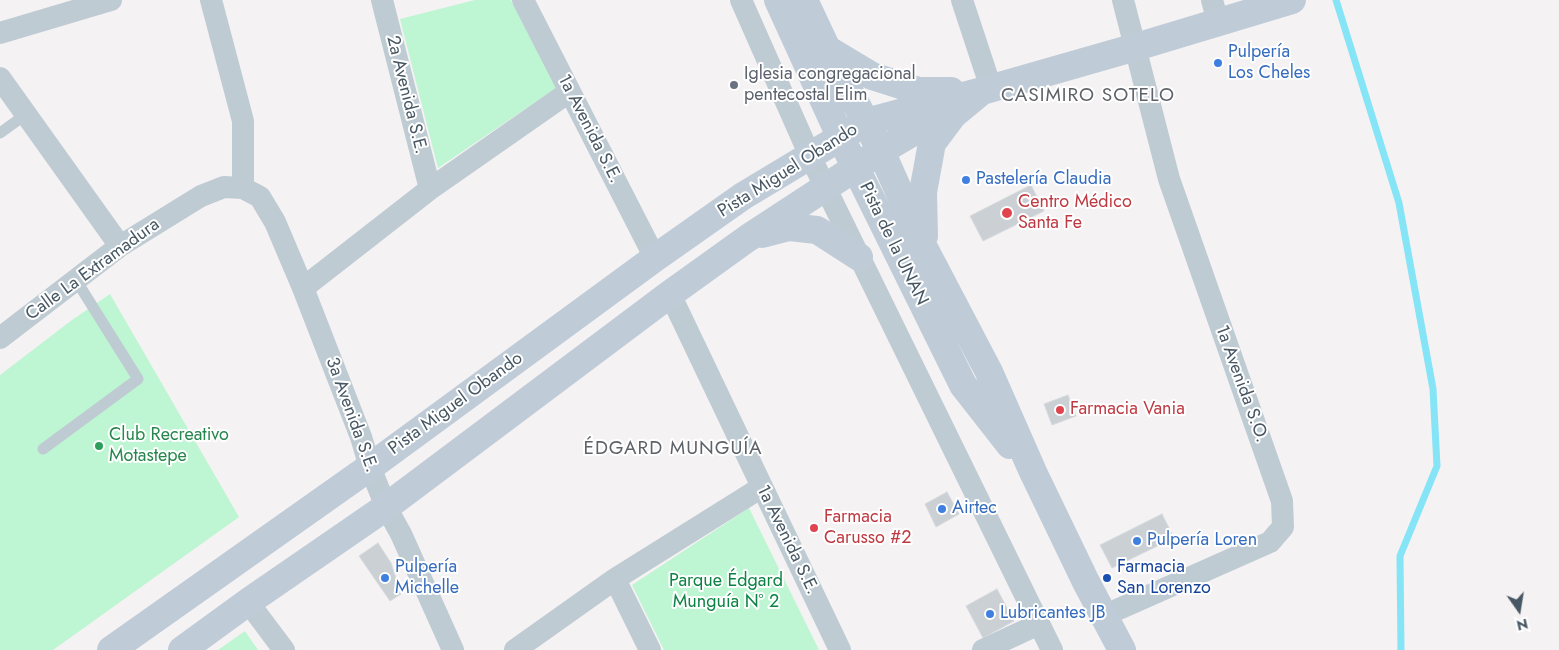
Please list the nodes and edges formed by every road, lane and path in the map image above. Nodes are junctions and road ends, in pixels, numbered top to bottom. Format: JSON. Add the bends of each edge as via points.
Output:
{"nodes":[{"id":1,"x":111,"y":0,"type":"edge"},
{"id":2,"x":211,"y":0,"type":"edge"},
{"id":3,"x":382,"y":0,"type":"edge"},
{"id":4,"x":523,"y":0,"type":"edge"},
{"id":5,"x":740,"y":0,"type":"edge"},
{"id":6,"x":778,"y":0,"type":"edge"},
{"id":7,"x":804,"y":0,"type":"edge"},
{"id":8,"x":962,"y":0,"type":"edge"},
{"id":9,"x":1123,"y":0,"type":"edge"},
{"id":10,"x":1292,"y":0,"type":"edge"},
{"id":11,"x":1215,"y":11,"type":"edge"},
{"id":12,"x":0,"y":32,"type":"edge"},
{"id":13,"x":1136,"y":47,"type":"junction"},
{"id":14,"x":827,"y":50,"type":"junction"},
{"id":15,"x":0,"y":78,"type":"edge"},
{"id":16,"x":987,"y":90,"type":"junction"},
{"id":17,"x":569,"y":92,"type":"junction"},
{"id":18,"x":25,"y":115,"type":"junction"},
{"id":19,"x":866,"y":122,"type":"junction"},
{"id":20,"x":0,"y":133,"type":"edge"},
{"id":21,"x":840,"y":136,"type":"junction"},
{"id":22,"x":881,"y":151,"type":"junction"},
{"id":23,"x":810,"y":156,"type":"junction"},
{"id":24,"x":856,"y":167,"type":"junction"},
{"id":25,"x":826,"y":186,"type":"junction"},
{"id":26,"x":243,"y":188,"type":"junction"},
{"id":27,"x":430,"y":189,"type":"junction"},
{"id":28,"x":748,"y":238,"type":"junction"},
{"id":29,"x":120,"y":246,"type":"junction"},
{"id":30,"x":924,"y":248,"type":"junction"},
{"id":31,"x":859,"y":257,"type":"junction"},
{"id":32,"x":655,"y":258,"type":"junction"},
{"id":33,"x":76,"y":280,"type":"junction"},
{"id":34,"x":303,"y":288,"type":"junction"},
{"id":35,"x":670,"y":294,"type":"junction"},
{"id":36,"x":0,"y":338,"type":"edge"},
{"id":37,"x":43,"y":449,"type":"dead end"},
{"id":38,"x":370,"y":467,"type":"junction"},
{"id":39,"x":1033,"y":472,"type":"junction"},
{"id":40,"x":762,"y":487,"type":"junction"},
{"id":41,"x":386,"y":507,"type":"junction"},
{"id":42,"x":615,"y":579,"type":"junction"},
{"id":43,"x":248,"y":602,"type":"junction"},
{"id":44,"x":1103,"y":616,"type":"junction"},
{"id":45,"x":1039,"y":624,"type":"junction"},
{"id":46,"x":111,"y":650,"type":"edge"},
{"id":47,"x":182,"y":650,"type":"edge"},
{"id":48,"x":284,"y":650,"type":"edge"},
{"id":49,"x":453,"y":650,"type":"edge"},
{"id":50,"x":515,"y":650,"type":"edge"},
{"id":51,"x":650,"y":650,"type":"edge"},
{"id":52,"x":840,"y":650,"type":"edge"},
{"id":53,"x":983,"y":650,"type":"edge"},
{"id":54,"x":1052,"y":650,"type":"edge"},
{"id":55,"x":1122,"y":650,"type":"edge"}],
"edges":[{"from":1,"to":12,"type":"street"},
{"from":2,"to":26,"type":"street","via":[[243,121]]},
{"from":3,"to":27,"type":"street","name":"2a Avenida S.E."},
{"from":4,"to":17,"type":"street","name":"1a Avenida S.E."},
{"from":5,"to":23,"type":"street"},
{"from":6,"to":21,"type":"main road","name":"Pista de la UNAN"},
{"from":7,"to":14,"type":"main road","name":"Pista de la UNAN"},
{"from":8,"to":16,"type":"street"},
{"from":9,"to":13,"type":"street","name":"1a Avenida S.O."},
{"from":10,"to":11,"type":"main road"},
{"from":11,"to":13,"type":"main road"},
{"from":13,"to":16,"type":"main road"},
{"from":13,"to":44,"type":"street","name":"1a Avenida S.O.","via":[[1169,179],[1282,501],[1283,527],[1270,542]]},
{"from":14,"to":16,"type":"main road","via":[[872,76],[919,92]]},
{"from":14,"to":19,"type":"main road","name":"Pista de la UNAN"},
{"from":15,"to":18,"type":"street"},
{"from":16,"to":19,"type":"main road","name":"Pista Miguel Obando"},
{"from":16,"to":22,"type":"main road","name":"Pista Miguel Obando"},
{"from":16,"to":30,"type":"main road","via":[[953,115],[932,143],[923,192]]},
{"from":17,"to":27,"type":"street"},
{"from":17,"to":32,"type":"street","name":"1a Avenida S.E."},
{"from":18,"to":20,"type":"lane"},
{"from":18,"to":29,"type":"street"},
{"from":19,"to":21,"type":"main road","name":"Pista Miguel Obando"},
{"from":19,"to":22,"type":"main road","name":"Pista de la UNAN"},
{"from":21,"to":23,"type":"main road","name":"Pista Miguel Obando"},
{"from":21,"to":24,"type":"main road","name":"Pista de la UNAN"},
{"from":22,"to":24,"type":"main road","name":"Pista Miguel Obando"},
{"from":22,"to":30,"type":"main road","name":"Pista de la UNAN"},
{"from":23,"to":25,"type":"street"},
{"from":23,"to":32,"type":"main road","name":"Pista Miguel Obando","via":[[743,196]]},
{"from":24,"to":25,"type":"main road","name":"Pista Miguel Obando"},
{"from":24,"to":39,"type":"main road","name":"Pista de la UNAN","via":[[963,386]]},
{"from":25,"to":28,"type":"main road","name":"Pista Miguel Obando"},
{"from":25,"to":31,"type":"street"},
{"from":26,"to":29,"type":"street","name":"Calle La Extramadura","via":[[224,187],[201,196]]},
{"from":26,"to":34,"type":"street","name":"3a Avenida S.E.","via":[[260,197],[275,222]]},
{"from":27,"to":34,"type":"street"},
{"from":28,"to":31,"type":"main road","via":[[789,226],[817,230]]},
{"from":28,"to":35,"type":"main road","name":"Pista Miguel Obando"},
{"from":29,"to":33,"type":"street","name":"Calle La Extramadura"},
{"from":30,"to":39,"type":"main road","name":"Pista de la UNAN","via":[[989,372]]},
{"from":31,"to":45,"type":"street"},
{"from":32,"to":38,"type":"main road","name":"Pista Miguel Obando"},
{"from":33,"to":36,"type":"street","name":"Calle La Extramadura"},
{"from":33,"to":37,"type":"lane","via":[[138,378]]},
{"from":34,"to":38,"type":"street","name":"3a Avenida S.E."},
{"from":35,"to":40,"type":"street","name":"1a Avenida S.E."},
{"from":35,"to":41,"type":"main road","name":"Pista Miguel Obando"},
{"from":38,"to":41,"type":"street","name":"3a Avenida S.E."},
{"from":38,"to":46,"type":"main road","name":"Pista Miguel Obando"},
{"from":39,"to":44,"type":"main road","name":"Pista de la UNAN"},
{"from":40,"to":42,"type":"street"},
{"from":40,"to":52,"type":"street","name":"1a Avenida S.E."},
{"from":41,"to":43,"type":"main road","name":"Pista Miguel Obando"},
{"from":41,"to":49,"type":"street","name":"3a Avenida S.E."},
{"from":42,"to":50,"type":"street"},
{"from":42,"to":51,"type":"street"},
{"from":43,"to":47,"type":"main road","name":"Pista Miguel Obando"},
{"from":43,"to":48,"type":"street"},
{"from":44,"to":55,"type":"main road","name":"Pista de la UNAN"},
{"from":45,"to":53,"type":"street"},
{"from":45,"to":54,"type":"street"}]}
